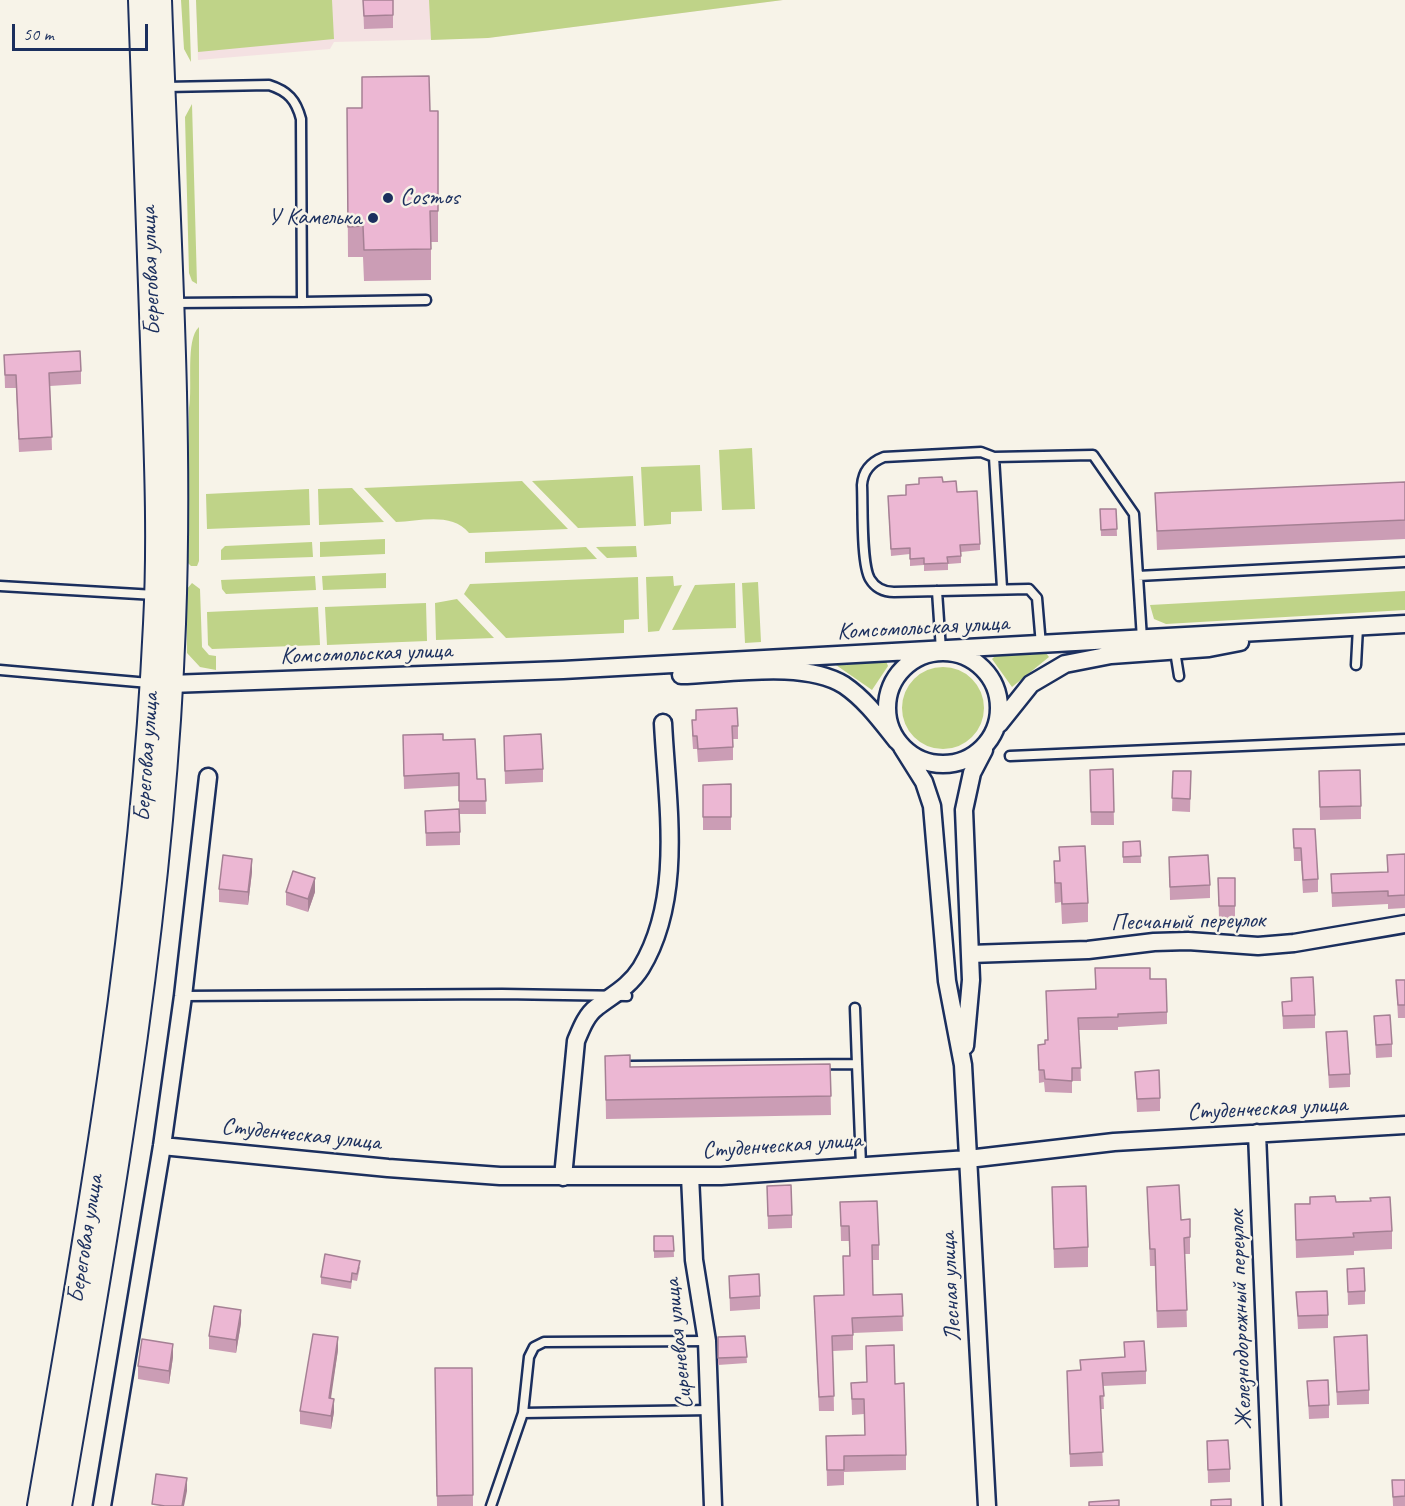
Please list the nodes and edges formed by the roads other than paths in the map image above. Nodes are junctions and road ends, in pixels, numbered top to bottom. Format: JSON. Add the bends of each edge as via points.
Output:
{"nodes":[{"id":1,"x":141,"y":0,"type":"edge"},
{"id":2,"x":164,"y":5,"type":"edge"},
{"id":3,"x":162,"y":76,"type":"junction"},
{"id":4,"x":426,"y":300,"type":"dead end"},
{"id":5,"x":302,"y":302,"type":"junction"},
{"id":6,"x":169,"y":303,"type":"junction"},
{"id":7,"x":994,"y":457,"type":"junction"},
{"id":8,"x":1405,"y":562,"type":"edge"},
{"id":9,"x":1138,"y":576,"type":"junction"},
{"id":10,"x":0,"y":586,"type":"edge"},
{"id":11,"x":1002,"y":588,"type":"junction"},
{"id":12,"x":937,"y":591,"type":"junction"},
{"id":13,"x":157,"y":595,"type":"junction"},
{"id":14,"x":1405,"y":624,"type":"edge"},
{"id":15,"x":1358,"y":627,"type":"junction"},
{"id":16,"x":1285,"y":631,"type":"junction"},
{"id":17,"x":1142,"y":639,"type":"junction"},
{"id":18,"x":1041,"y":645,"type":"junction"},
{"id":19,"x":1175,"y":651,"type":"junction"},
{"id":20,"x":939,"y":652,"type":"junction"},
{"id":21,"x":1356,"y":665,"type":"dead end"},
{"id":22,"x":0,"y":670,"type":"edge"},
{"id":23,"x":563,"y":670,"type":"junction"},
{"id":24,"x":1179,"y":676,"type":"dead end"},
{"id":25,"x":161,"y":684,"type":"junction"},
{"id":26,"x":663,"y":723,"type":"dead end"},
{"id":27,"x":991,"y":737,"type":"junction"},
{"id":28,"x":1405,"y":739,"type":"edge"},
{"id":29,"x":899,"y":744,"type":"junction"},
{"id":30,"x":1010,"y":756,"type":"dead end"},
{"id":31,"x":208,"y":777,"type":"dead end"},
{"id":32,"x":1405,"y":924,"type":"edge"},
{"id":33,"x":970,"y":954,"type":"junction"},
{"id":34,"x":183,"y":996,"type":"junction"},
{"id":35,"x":621,"y":996,"type":"junction"},
{"id":36,"x":855,"y":1008,"type":"dead end"},
{"id":37,"x":857,"y":1064,"type":"junction"},
{"id":38,"x":963,"y":1065,"type":"junction"},
{"id":39,"x":630,"y":1066,"type":"edge"},
{"id":40,"x":1405,"y":1125,"type":"edge"},
{"id":41,"x":1257,"y":1133,"type":"junction"},
{"id":42,"x":162,"y":1146,"type":"junction"},
{"id":43,"x":968,"y":1159,"type":"junction"},
{"id":44,"x":861,"y":1165,"type":"junction"},
{"id":45,"x":690,"y":1176,"type":"junction"},
{"id":46,"x":563,"y":1177,"type":"junction"},
{"id":47,"x":707,"y":1341,"type":"junction"},
{"id":48,"x":711,"y":1410,"type":"junction"},
{"id":49,"x":523,"y":1413,"type":"junction"},
{"id":50,"x":40,"y":1506,"type":"edge"},
{"id":51,"x":59,"y":1506,"type":"edge"},
{"id":52,"x":102,"y":1506,"type":"edge"},
{"id":53,"x":491,"y":1506,"type":"edge"},
{"id":54,"x":713,"y":1506,"type":"edge"},
{"id":55,"x":987,"y":1506,"type":"edge"},
{"id":56,"x":1272,"y":1506,"type":"edge"}],
"edges":[{"from":1,"to":13,"type":"main road","name":"Береговая улица","via":[[156,439]]},
{"from":2,"to":3,"type":"main road","name":"Береговая улица"},
{"from":3,"to":5,"type":"lane","via":[[269,85],[291,96],[301,119]]},
{"from":3,"to":6,"type":"main road","name":"Береговая улица"},
{"from":4,"to":5,"type":"lane"},
{"from":5,"to":6,"type":"lane"},
{"from":6,"to":25,"type":"main road","name":"Береговая улица","via":[[175,511]]},
{"from":7,"to":9,"type":"lane","via":[[1093,455],[1134,514]]},
{"from":7,"to":11,"type":"lane"},
{"from":7,"to":12,"type":"lane","via":[[981,452],[884,457],[864,474],[869,578],[886,592]]},
{"from":8,"to":9,"type":"lane"},
{"from":9,"to":17,"type":"lane"},
{"from":10,"to":13,"type":"lane"},
{"from":11,"to":12,"type":"lane"},
{"from":11,"to":18,"type":"lane","via":[[1029,589],[1037,598]]},
{"from":12,"to":20,"type":"lane"},
{"from":13,"to":25,"type":"main road","name":"Береговая улица"},
{"from":14,"to":15,"type":"street","name":"Комсомольская улица"},
{"from":15,"to":16,"type":"street","name":"Комсомольская улица"},
{"from":15,"to":21,"type":"lane"},
{"from":16,"to":17,"type":"street","name":"Комсомольская улица"},
{"from":16,"to":19,"type":"street","name":"Комсомольская улица","via":[[1209,648]]},
{"from":17,"to":18,"type":"street","name":"Комсомольская улица"},
{"from":18,"to":20,"type":"street","name":"Комсомольская улица"},
{"from":19,"to":24,"type":"lane"},
{"from":19,"to":27,"type":"street","name":"Комсомольская улица","via":[[1111,655],[1053,669],[1021,694]]},
{"from":20,"to":23,"type":"street","name":"Комсомольская улица"},
{"from":20,"to":27,"type":"street","via":[[972,660],[990,678],[999,707]]},
{"from":20,"to":29,"type":"street","via":[[908,664],[890,688],[887,717]]},
{"from":22,"to":25,"type":"lane"},
{"from":23,"to":25,"type":"street","name":"Комсомольская улица"},
{"from":23,"to":29,"type":"street","name":"Комсомольская улица","via":[[665,676],[787,671],[818,674],[842,684],[860,698]]},
{"from":25,"to":50,"type":"main road","name":"Береговая улица","via":[[120,1018]]},
{"from":25,"to":51,"type":"main road","name":"Береговая улица","via":[[151,912],[140,1011]]},
{"from":26,"to":35,"type":"street","via":[[667,903],[643,965]]},
{"from":27,"to":29,"type":"street","via":[[971,757],[950,764],[927,763]]},
{"from":27,"to":33,"type":"street","name":"Лесная улица","via":[[972,773],[964,800]]},
{"from":28,"to":30,"type":"lane"},
{"from":29,"to":38,"type":"street","name":"Лесная улица","via":[[924,782],[932,806],[947,981]]},
{"from":31,"to":34,"type":"street"},
{"from":32,"to":33,"type":"street","name":"Песчаный переулок","via":[[1258,946],[1188,941],[1088,950]]},
{"from":33,"to":38,"type":"street","name":"Лесная улица"},
{"from":34,"to":35,"type":"lane"},
{"from":34,"to":42,"type":"street"},
{"from":35,"to":46,"type":"street","via":[[595,1007],[576,1041]]},
{"from":36,"to":37,"type":"lane"},
{"from":37,"to":39,"type":"lane"},
{"from":37,"to":44,"type":"lane"},
{"from":38,"to":43,"type":"street","name":"Лесная улица"},
{"from":40,"to":41,"type":"street","name":"Студенческая улица"},
{"from":41,"to":43,"type":"street","name":"Студенческая улица"},
{"from":41,"to":56,"type":"street","name":"Железнодорожный переулок"},
{"from":42,"to":46,"type":"street","name":"Студенческая улица","via":[[388,1168]]},
{"from":42,"to":52,"type":"street"},
{"from":43,"to":44,"type":"street","name":"Студенческая улица"},
{"from":43,"to":55,"type":"street","name":"Лесная улица"},
{"from":44,"to":45,"type":"street","name":"Студенческая улица"},
{"from":45,"to":46,"type":"street","name":"Студенческая улица"},
{"from":45,"to":47,"type":"street","name":"Сиреневая улица","via":[[693,1243]]},
{"from":47,"to":48,"type":"street","name":"Сиреневая улица"},
{"from":47,"to":49,"type":"lane","via":[[543,1342],[534,1347],[529,1357]]},
{"from":48,"to":49,"type":"lane"},
{"from":48,"to":54,"type":"street","name":"Сиреневая улица"},
{"from":49,"to":53,"type":"lane"}]}
